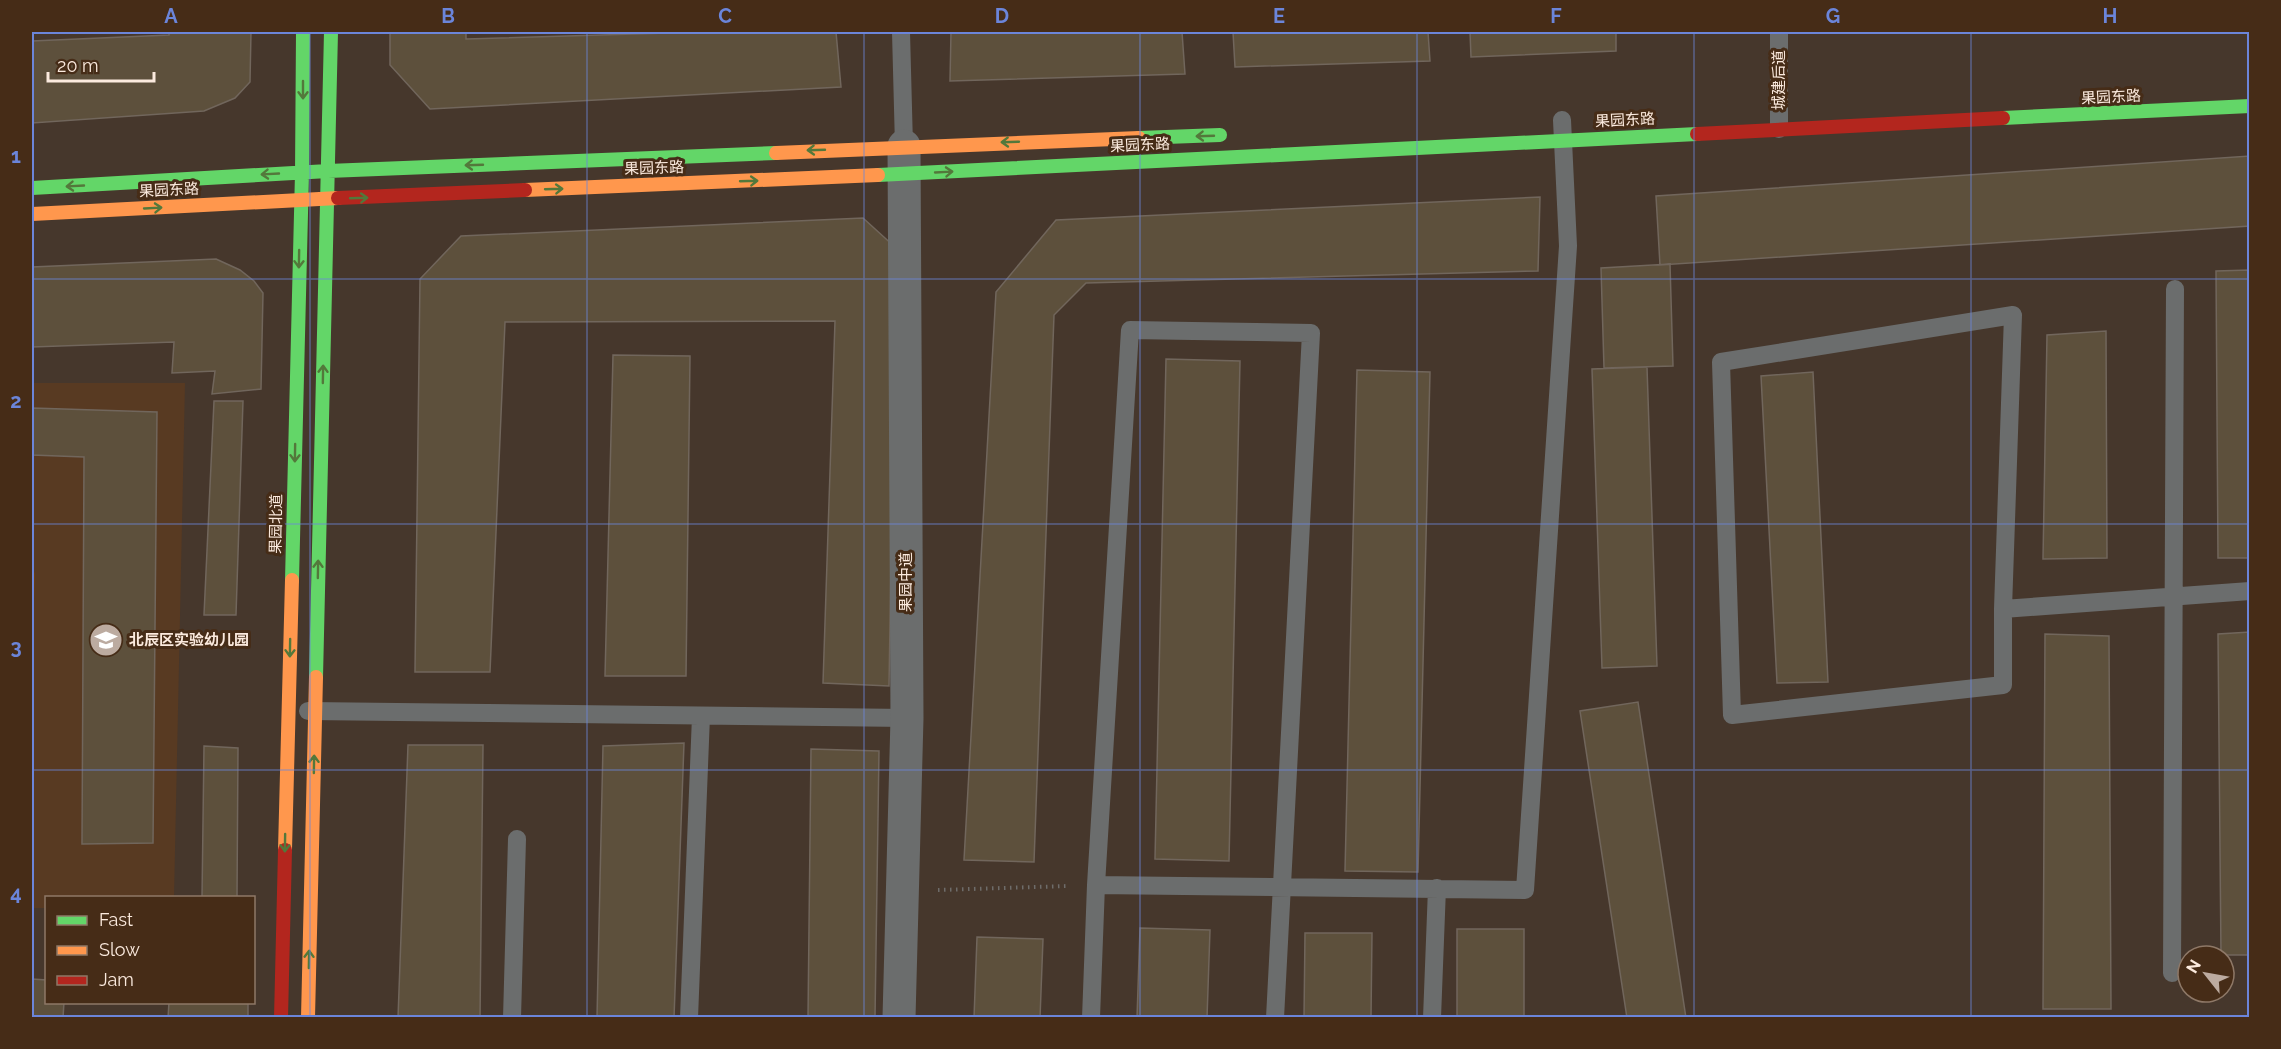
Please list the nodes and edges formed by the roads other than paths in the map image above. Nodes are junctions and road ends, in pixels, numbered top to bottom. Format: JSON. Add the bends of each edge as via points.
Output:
{"nodes":[{"id":1,"x":303,"y":32,"type":"edge"},
{"id":2,"x":331,"y":32,"type":"edge"},
{"id":3,"x":901,"y":32,"type":"edge"},
{"id":4,"x":1779,"y":32,"type":"edge"},
{"id":5,"x":2250,"y":106,"type":"edge"},
{"id":6,"x":1562,"y":120,"type":"dead end"},
{"id":7,"x":1779,"y":129,"type":"junction"},
{"id":8,"x":1229,"y":135,"type":"dead end"},
{"id":9,"x":1562,"y":139,"type":"junction"},
{"id":10,"x":904,"y":160,"type":"junction"},
{"id":11,"x":328,"y":171,"type":"junction"},
{"id":12,"x":302,"y":172,"type":"junction"},
{"id":13,"x":32,"y":188,"type":"edge"},
{"id":14,"x":328,"y":199,"type":"junction"},
{"id":15,"x":301,"y":200,"type":"junction"},
{"id":16,"x":32,"y":214,"type":"edge"},
{"id":17,"x":2175,"y":289,"type":"dead end"},
{"id":18,"x":2250,"y":591,"type":"edge"},
{"id":19,"x":2173,"y":598,"type":"junction"},
{"id":20,"x":2002,"y":609,"type":"junction"},
{"id":21,"x":288,"y":711,"type":"junction"},
{"id":22,"x":315,"y":711,"type":"junction"},
{"id":23,"x":701,"y":716,"type":"junction"},
{"id":24,"x":907,"y":718,"type":"junction"},
{"id":25,"x":517,"y":839,"type":"dead end"},
{"id":26,"x":1096,"y":885,"type":"junction"},
{"id":27,"x":1282,"y":886,"type":"junction"},
{"id":28,"x":1437,"y":888,"type":"junction"},
{"id":29,"x":2172,"y":973,"type":"dead end"},
{"id":30,"x":281,"y":1017,"type":"edge"},
{"id":31,"x":308,"y":1017,"type":"edge"},
{"id":32,"x":512,"y":1017,"type":"edge"},
{"id":33,"x":689,"y":1017,"type":"edge"},
{"id":34,"x":899,"y":1017,"type":"edge"},
{"id":35,"x":1091,"y":1017,"type":"edge"},
{"id":36,"x":1275,"y":1017,"type":"edge"},
{"id":37,"x":1432,"y":1017,"type":"edge"}],
"edges":[{"from":1,"to":12,"type":"street","name":"果园北道","one_way":true},
{"from":2,"to":11,"type":"street"},
{"from":3,"to":10,"type":"lane"},
{"from":4,"to":7,"type":"lane","name":"城建后道"},
{"from":5,"to":7,"type":"street","name":"果园东路"},
{"from":6,"to":9,"type":"lane"},
{"from":7,"to":9,"type":"street","name":"果园东路"},
{"from":8,"to":10,"type":"street","name":"果园东路","one_way":true},
{"from":10,"to":9,"type":"street","name":"果园东路","one_way":true},
{"from":9,"to":28,"type":"lane","via":[[1568,246],[1525,890]]},
{"from":10,"to":11,"type":"street","name":"果园东路","one_way":true},
{"from":14,"to":10,"type":"street","name":"果园东路","one_way":true},
{"from":10,"to":24,"type":"street","name":"果园中道"},
{"from":11,"to":12,"type":"street","name":"果园东路"},
{"from":11,"to":14,"type":"street"},
{"from":12,"to":13,"type":"street","name":"果园东路","one_way":true},
{"from":12,"to":15,"type":"street","name":"果园北道"},
{"from":14,"to":15,"type":"street","name":"果园东路"},
{"from":22,"to":14,"type":"street","one_way":true},
{"from":16,"to":15,"type":"street","name":"果园东路","one_way":true},
{"from":15,"to":21,"type":"street","name":"果园北道","one_way":true},
{"from":17,"to":19,"type":"lane"},
{"from":18,"to":19,"type":"lane"},
{"from":19,"to":20,"type":"lane"},
{"from":19,"to":29,"type":"lane"},
{"from":20,"to":20,"type":"lane","via":[[2013,315],[1721,362],[1732,716],[2003,685]]},
{"from":21,"to":22,"type":"lane"},
{"from":21,"to":30,"type":"street","name":"果园北道","one_way":true},
{"from":22,"to":23,"type":"lane"},
{"from":31,"to":22,"type":"street","one_way":true},
{"from":23,"to":24,"type":"lane"},
{"from":23,"to":33,"type":"lane"},
{"from":24,"to":34,"type":"street","name":"果园中道"},
{"from":25,"to":32,"type":"lane"},
{"from":26,"to":27,"type":"lane"},
{"from":26,"to":27,"type":"lane","via":[[1130,330],[1311,333]]},
{"from":26,"to":35,"type":"lane"},
{"from":27,"to":28,"type":"lane"},
{"from":27,"to":36,"type":"lane"},
{"from":28,"to":37,"type":"lane"}]}
